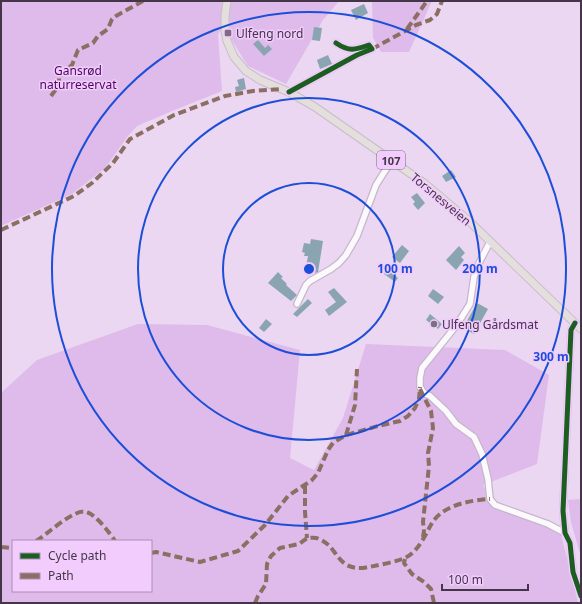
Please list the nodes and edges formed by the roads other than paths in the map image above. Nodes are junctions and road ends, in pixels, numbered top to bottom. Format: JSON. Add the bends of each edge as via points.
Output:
{"nodes":[{"id":1,"x":227,"y":1,"type":"edge"},
{"id":2,"x":336,"y":44,"type":"dead end"},
{"id":3,"x":289,"y":92,"type":"junction"},
{"id":4,"x":392,"y":160,"type":"junction"},
{"id":5,"x":490,"y":242,"type":"junction"},
{"id":6,"x":297,"y":304,"type":"dead end"},
{"id":7,"x":575,"y":323,"type":"junction"},
{"id":8,"x":581,"y":329,"type":"edge"},
{"id":9,"x":565,"y":533,"type":"junction"},
{"id":10,"x":581,"y":596,"type":"edge"}],
"edges":[{"from":1,"to":3,"type":"main road","name":"Torsnesveien","number":"107","via":[[225,30],[234,57],[253,76]]},
{"from":2,"to":3,"type":"street","via":[[348,50],[369,46],[372,48]]},
{"from":3,"to":4,"type":"main road","name":"Torsnesveien","number":"107"},
{"from":4,"to":5,"type":"main road","name":"Torsnesveien","number":"107","via":[[424,183]]},
{"from":4,"to":6,"type":"street","via":[[376,184],[357,236],[346,255],[331,269],[306,285]]},
{"from":5,"to":7,"type":"main road","name":"Torsnesveien","number":"107"},
{"from":5,"to":9,"type":"street","via":[[474,277],[470,304],[422,368],[420,387],[446,410],[456,424],[474,437],[487,472],[490,498],[495,505],[548,524]]},
{"from":7,"to":8,"type":"main road","name":"Torsnesveien","number":"107"},
{"from":7,"to":9,"type":"street","via":[[571,330],[563,511]]},
{"from":9,"to":10,"type":"street","via":[[570,543],[572,572]]}]}
